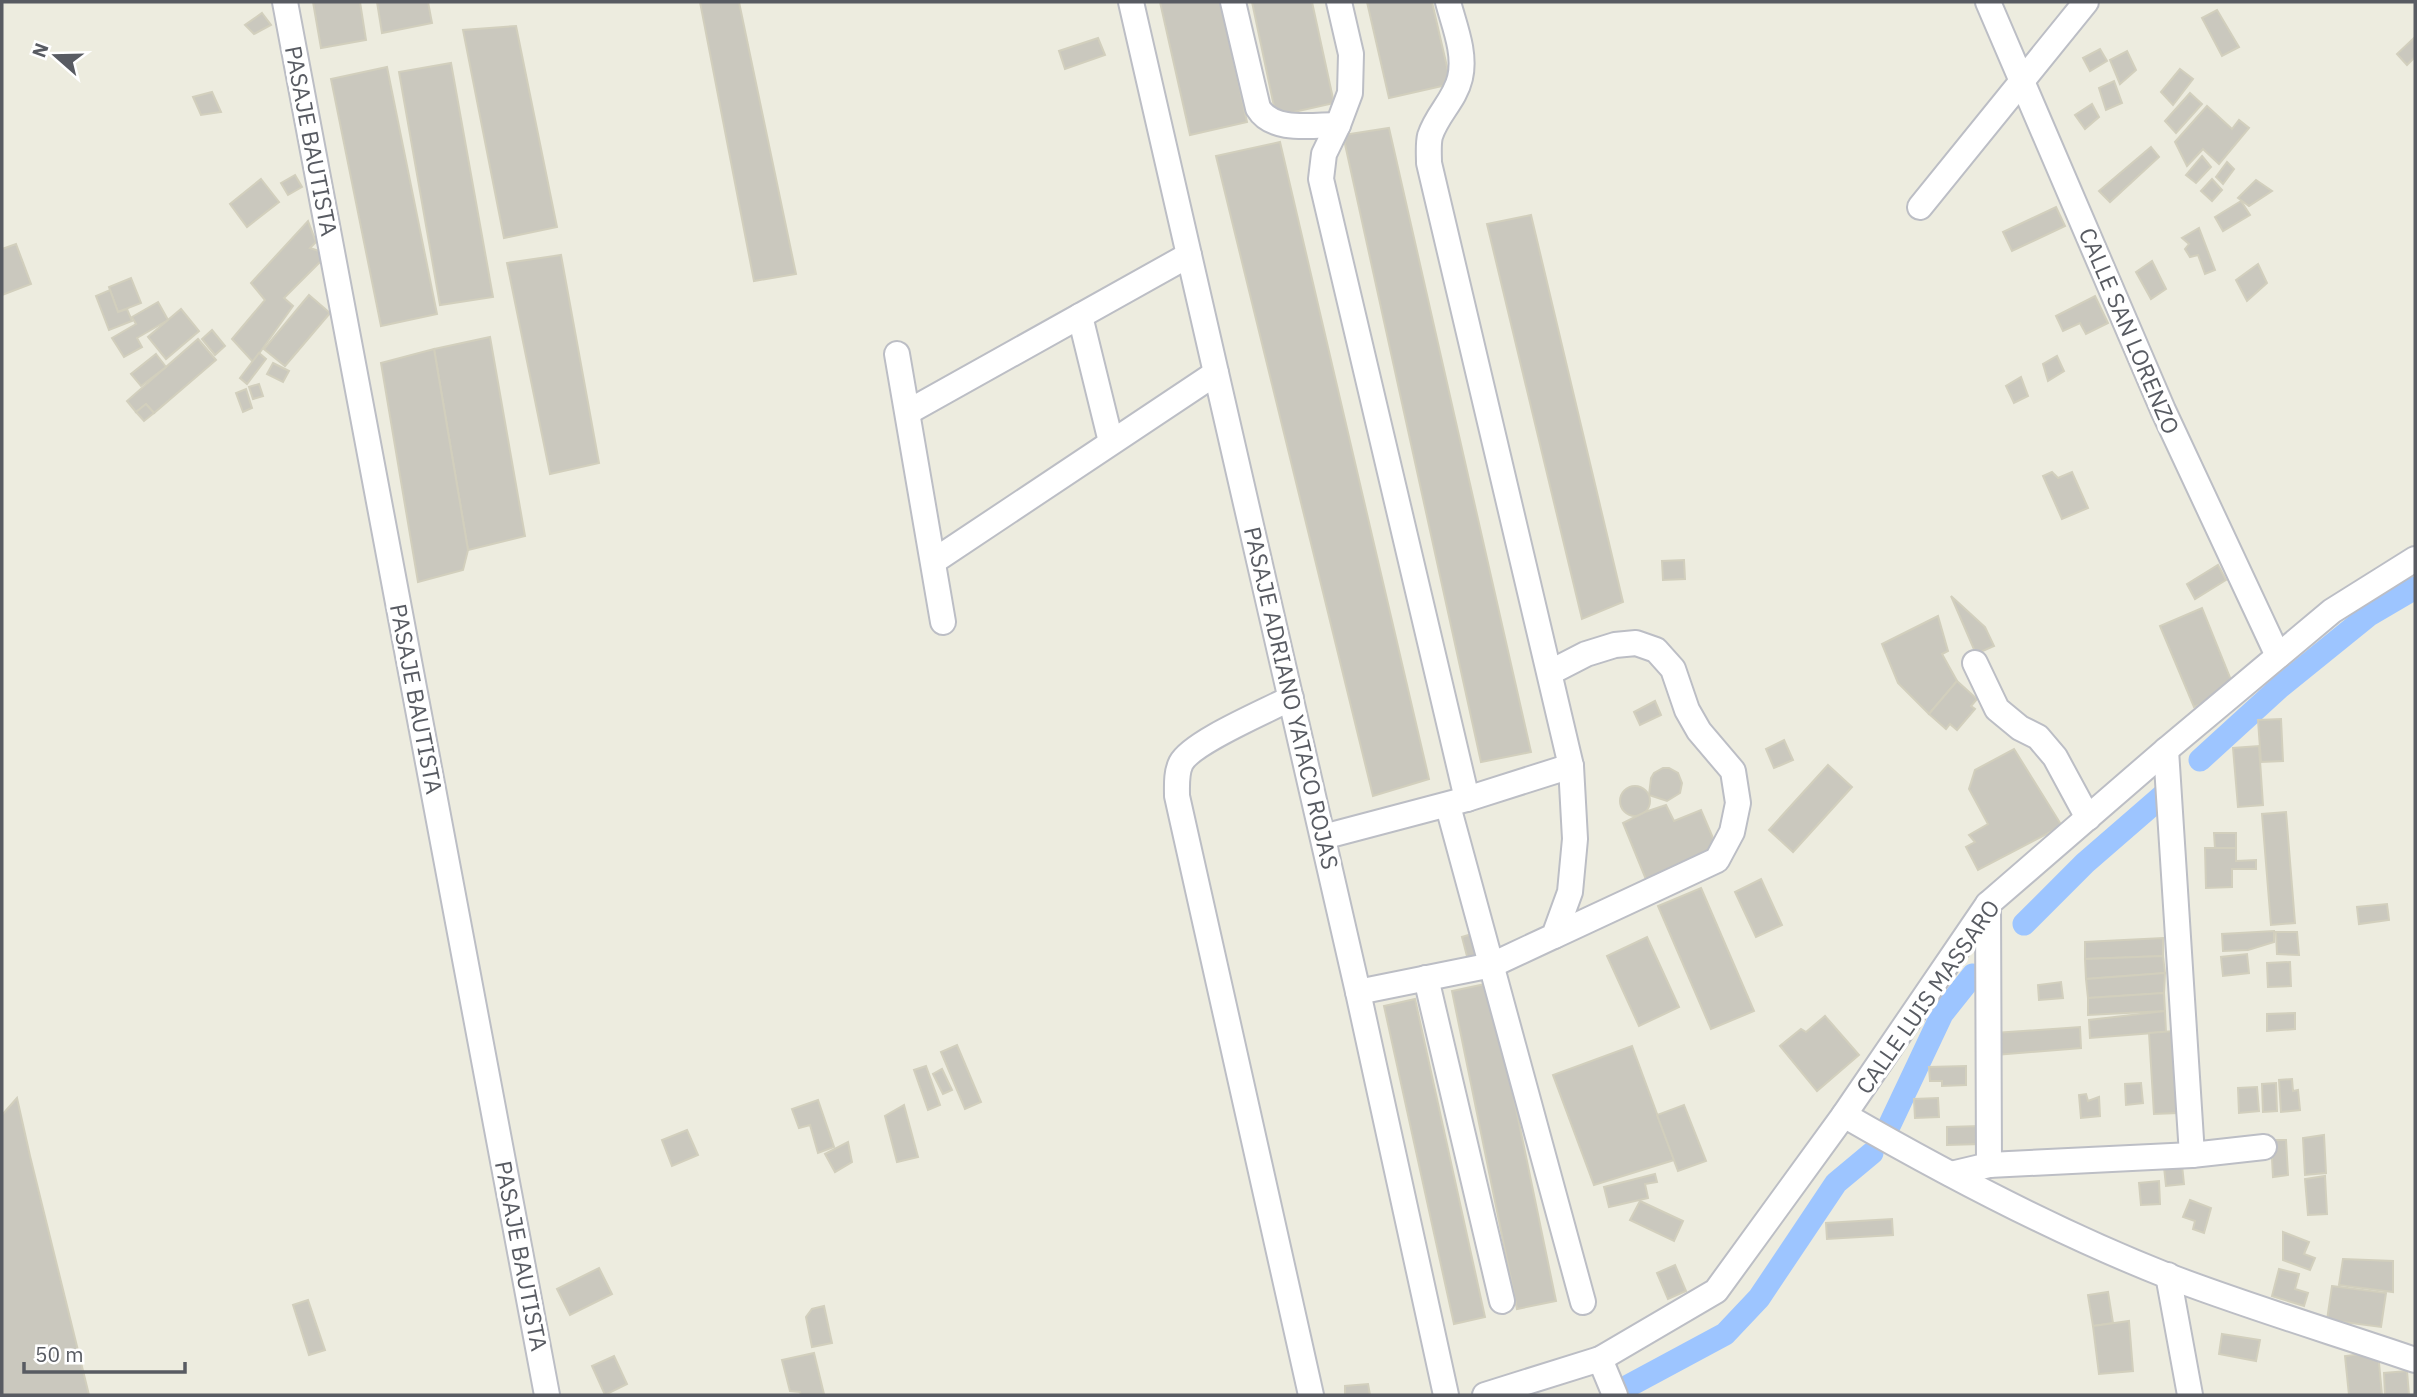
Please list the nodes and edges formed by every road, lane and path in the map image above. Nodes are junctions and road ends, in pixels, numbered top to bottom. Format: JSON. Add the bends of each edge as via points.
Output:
{"nodes":[{"id":1,"x":285,"y":2,"type":"edge"},
{"id":2,"x":1131,"y":2,"type":"edge"},
{"id":3,"x":1233,"y":2,"type":"edge"},
{"id":4,"x":1339,"y":2,"type":"edge"},
{"id":5,"x":1448,"y":2,"type":"edge"},
{"id":6,"x":1988,"y":2,"type":"edge"},
{"id":7,"x":2086,"y":2,"type":"edge"},
{"id":8,"x":2022,"y":80,"type":"junction"},
{"id":9,"x":1338,"y":125,"type":"junction"},
{"id":10,"x":1920,"y":207,"type":"dead end"},
{"id":11,"x":1189,"y":255,"type":"junction"},
{"id":12,"x":1080,"y":316,"type":"junction"},
{"id":13,"x":897,"y":354,"type":"dead end"},
{"id":14,"x":1216,"y":373,"type":"junction"},
{"id":15,"x":908,"y":412,"type":"junction"},
{"id":16,"x":1111,"y":442,"type":"junction"},
{"id":17,"x":2415,"y":559,"type":"edge"},
{"id":18,"x":934,"y":561,"type":"junction"},
{"id":19,"x":943,"y":622,"type":"dead end"},
{"id":20,"x":2278,"y":656,"type":"junction"},
{"id":21,"x":1975,"y":663,"type":"dead end"},
{"id":22,"x":1550,"y":672,"type":"junction"},
{"id":23,"x":1290,"y":698,"type":"junction"},
{"id":24,"x":2166,"y":750,"type":"junction"},
{"id":25,"x":1571,"y":766,"type":"junction"},
{"id":26,"x":1458,"y":802,"type":"junction"},
{"id":27,"x":2088,"y":818,"type":"junction"},
{"id":28,"x":1323,"y":837,"type":"junction"},
{"id":29,"x":1989,"y":904,"type":"junction"},
{"id":30,"x":1554,"y":936,"type":"junction"},
{"id":31,"x":1492,"y":965,"type":"junction"},
{"id":32,"x":1426,"y":978,"type":"junction"},
{"id":33,"x":1358,"y":992,"type":"junction"},
{"id":34,"x":1844,"y":1115,"type":"junction"},
{"id":35,"x":2264,"y":1147,"type":"dead end"},
{"id":36,"x":2192,"y":1155,"type":"junction"},
{"id":37,"x":1989,"y":1165,"type":"junction"},
{"id":38,"x":1951,"y":1174,"type":"junction"},
{"id":39,"x":2168,"y":1275,"type":"junction"},
{"id":40,"x":1502,"y":1301,"type":"dead end"},
{"id":41,"x":1583,"y":1302,"type":"dead end"},
{"id":42,"x":1600,"y":1359,"type":"junction"},
{"id":43,"x":2415,"y":1360,"type":"edge"},
{"id":44,"x":547,"y":1395,"type":"edge"},
{"id":45,"x":1311,"y":1395,"type":"edge"},
{"id":46,"x":1446,"y":1395,"type":"edge"},
{"id":47,"x":1485,"y":1395,"type":"edge"},
{"id":48,"x":1615,"y":1395,"type":"edge"},
{"id":49,"x":2190,"y":1395,"type":"edge"}],
"edges":[{"from":1,"to":44,"type":"street","name":"PASAJE BAUTISTA"},
{"from":2,"to":11,"type":"street","name":"PASAJE ADRIANO YATACO ROJAS"},
{"from":3,"to":9,"type":"street","via":[[1263,117],[1282,124]]},
{"from":4,"to":9,"type":"street","via":[[1351,54],[1350,93]]},
{"from":5,"to":22,"type":"street","via":[[1461,54],[1461,77],[1429,138],[1429,163]]},
{"from":6,"to":8,"type":"street","name":"CALLE SAN LORENZO"},
{"from":7,"to":8,"type":"street"},
{"from":8,"to":10,"type":"street"},
{"from":8,"to":20,"type":"street","name":"CALLE SAN LORENZO","via":[[2163,410]]},
{"from":9,"to":26,"type":"street","via":[[1324,154],[1321,179]]},
{"from":11,"to":12,"type":"street"},
{"from":11,"to":14,"type":"street","name":"PASAJE ADRIANO YATACO ROJAS"},
{"from":12,"to":15,"type":"street"},
{"from":12,"to":16,"type":"street"},
{"from":13,"to":15,"type":"street"},
{"from":14,"to":16,"type":"street"},
{"from":14,"to":23,"type":"street","name":"PASAJE ADRIANO YATACO ROJAS"},
{"from":15,"to":18,"type":"street"},
{"from":16,"to":18,"type":"street"},
{"from":17,"to":20,"type":"street","name":"CALLE LUIS MASSARO","via":[[2332,611]]},
{"from":18,"to":19,"type":"street"},
{"from":20,"to":24,"type":"street","name":"CALLE LUIS MASSARO"},
{"from":21,"to":27,"type":"street","via":[[1997,709],[2038,737],[2055,757]]},
{"from":22,"to":25,"type":"street"},
{"from":22,"to":30,"type":"street","via":[[1615,645],[1636,643],[1656,650],[1673,669],[1686,710],[1699,731],[1733,771],[1738,803],[1732,832],[1717,860]]},
{"from":23,"to":28,"type":"street","name":"PASAJE ADRIANO YATACO ROJAS"},
{"from":23,"to":45,"type":"street","via":[[1194,749],[1181,763],[1177,796]]},
{"from":24,"to":27,"type":"street","name":"CALLE LUIS MASSARO"},
{"from":24,"to":36,"type":"street"},
{"from":25,"to":26,"type":"street"},
{"from":25,"to":30,"type":"street","via":[[1575,839],[1570,892]]},
{"from":26,"to":28,"type":"street"},
{"from":26,"to":31,"type":"street"},
{"from":27,"to":29,"type":"street","name":"CALLE LUIS MASSARO"},
{"from":28,"to":33,"type":"street","name":"PASAJE ADRIANO YATACO ROJAS"},
{"from":29,"to":34,"type":"street","name":"CALLE LUIS MASSARO"},
{"from":29,"to":37,"type":"street"},
{"from":30,"to":31,"type":"street"},
{"from":31,"to":32,"type":"street"},
{"from":31,"to":41,"type":"street"},
{"from":32,"to":33,"type":"street"},
{"from":32,"to":40,"type":"street"},
{"from":33,"to":46,"type":"street","name":"PASAJE ADRIANO YATACO ROJAS"},
{"from":34,"to":38,"type":"street"},
{"from":34,"to":42,"type":"street","name":"CALLE LUIS MASSARO","via":[[1716,1291]]},
{"from":35,"to":36,"type":"street"},
{"from":36,"to":37,"type":"street"},
{"from":37,"to":38,"type":"street"},
{"from":38,"to":39,"type":"street","via":[[2032,1216]]},
{"from":39,"to":43,"type":"street"},
{"from":39,"to":49,"type":"street"},
{"from":42,"to":47,"type":"street","name":"CALLE LUIS MASSARO"},
{"from":42,"to":48,"type":"street"}]}
